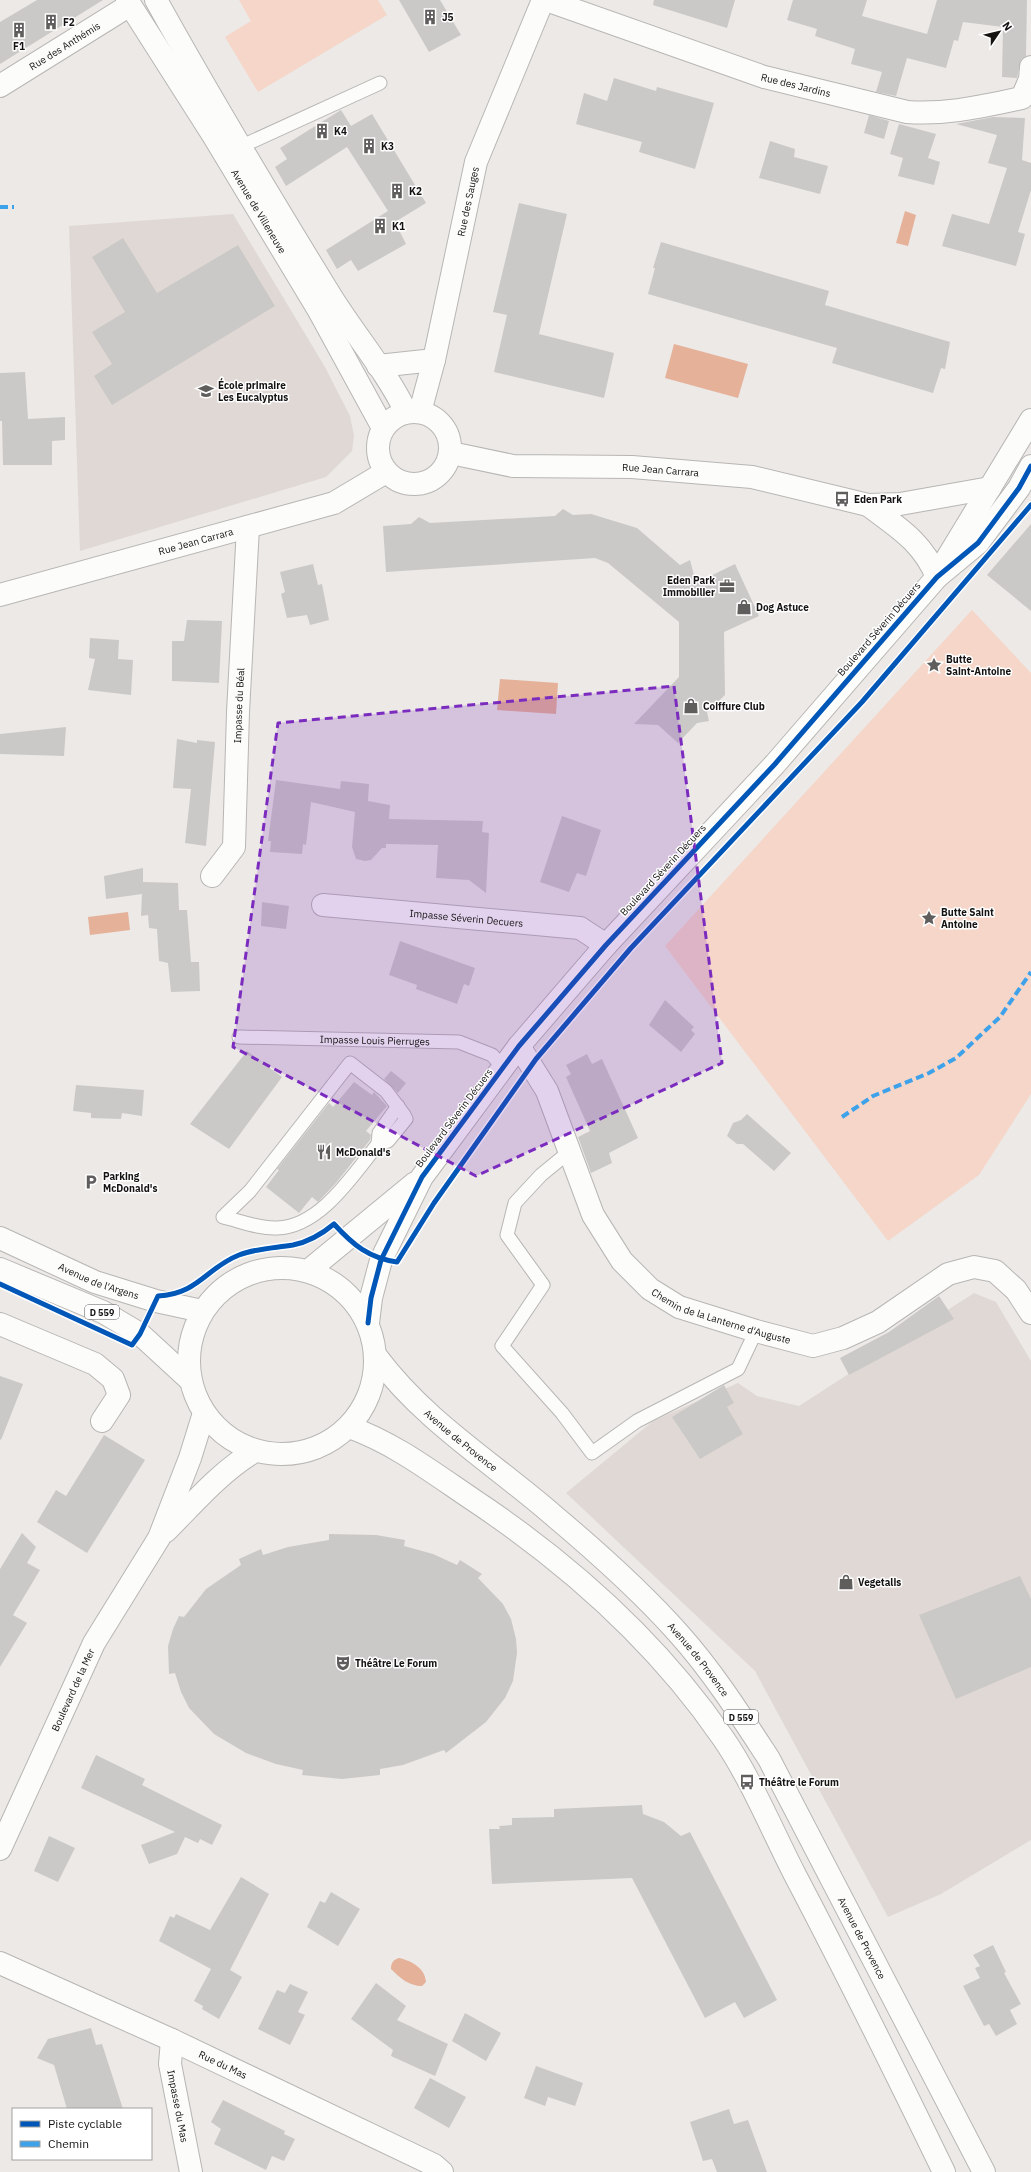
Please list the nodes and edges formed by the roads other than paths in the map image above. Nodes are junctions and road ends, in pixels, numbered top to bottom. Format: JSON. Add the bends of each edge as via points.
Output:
{"nodes":[{"id":1,"x":156,"y":0,"type":"edge"},
{"id":2,"x":544,"y":0,"type":"edge"},
{"id":3,"x":128,"y":3,"type":"edge"},
{"id":4,"x":1031,"y":67,"type":"edge"},
{"id":5,"x":380,"y":83,"type":"dead end"},
{"id":6,"x":0,"y":86,"type":"edge"},
{"id":7,"x":240,"y":147,"type":"junction"},
{"id":8,"x":434,"y":360,"type":"junction"},
{"id":9,"x":378,"y":366,"type":"junction"},
{"id":10,"x":413,"y":412,"type":"junction"},
{"id":11,"x":1031,"y":420,"type":"edge"},
{"id":12,"x":383,"y":428,"type":"junction"},
{"id":13,"x":451,"y":453,"type":"junction"},
{"id":14,"x":1031,"y":466,"type":"edge"},
{"id":15,"x":386,"y":472,"type":"junction"},
{"id":16,"x":1025,"y":484,"type":"edge"},
{"id":17,"x":990,"y":488,"type":"junction"},
{"id":18,"x":868,"y":505,"type":"junction"},
{"id":19,"x":248,"y":527,"type":"junction"},
{"id":20,"x":937,"y":577,"type":"junction"},
{"id":21,"x":0,"y":595,"type":"edge"},
{"id":22,"x":212,"y":876,"type":"dead end"},
{"id":23,"x":323,"y":905,"type":"dead end"},
{"id":24,"x":606,"y":945,"type":"junction"},
{"id":25,"x":239,"y":1037,"type":"dead end"},
{"id":26,"x":519,"y":1046,"type":"junction"},
{"id":27,"x":503,"y":1067,"type":"junction"},
{"id":28,"x":378,"y":1144,"type":"joint"},
{"id":29,"x":569,"y":1152,"type":"junction"},
{"id":30,"x":422,"y":1177,"type":"junction"},
{"id":31,"x":0,"y":1238,"type":"edge"},
{"id":32,"x":0,"y":1269,"type":"edge"},
{"id":33,"x":308,"y":1271,"type":"junction"},
{"id":34,"x":202,"y":1311,"type":"junction"},
{"id":35,"x":1031,"y":1313,"type":"edge"},
{"id":36,"x":368,"y":1323,"type":"junction"},
{"id":37,"x":0,"y":1324,"type":"edge"},
{"id":38,"x":756,"y":1331,"type":"junction"},
{"id":39,"x":376,"y":1356,"type":"junction"},
{"id":40,"x":190,"y":1380,"type":"junction"},
{"id":41,"x":204,"y":1413,"type":"junction"},
{"id":42,"x":102,"y":1422,"type":"dead end"},
{"id":43,"x":349,"y":1427,"type":"junction"},
{"id":44,"x":255,"y":1451,"type":"junction"},
{"id":45,"x":159,"y":1538,"type":"junction"},
{"id":46,"x":0,"y":1849,"type":"edge"},
{"id":47,"x":0,"y":1963,"type":"edge"},
{"id":48,"x":172,"y":2040,"type":"junction"},
{"id":49,"x":191,"y":2172,"type":"edge"},
{"id":50,"x":442,"y":2172,"type":"edge"},
{"id":51,"x":944,"y":2172,"type":"edge"},
{"id":52,"x":984,"y":2172,"type":"edge"}],
"edges":[{"from":1,"to":7,"type":"street","name":"Avenue de Villeneuve"},
{"from":2,"to":4,"type":"street","name":"Rue des Jardins","via":[[764,76],[907,112],[951,112],[1022,98],[1030,79]]},
{"from":2,"to":8,"type":"street","name":"Rue des Sauges","via":[[476,162]]},
{"from":3,"to":6,"type":"street","name":"Rue des Anthémis"},
{"from":3,"to":12,"type":"street","name":"Avenue de Villeneuve","via":[[213,136],[318,309]]},
{"from":5,"to":7,"type":"lane"},
{"from":7,"to":9,"type":"street","name":"Avenue de Villeneuve","via":[[333,300]]},
{"from":8,"to":9,"type":"street"},
{"from":8,"to":10,"type":"street","name":"Rue des Sauges"},
{"from":9,"to":10,"type":"street","name":"Avenue de Villeneuve"},
{"from":10,"to":12,"type":"street","via":[[393,418]]},
{"from":10,"to":13,"type":"street","via":[[434,417],[444,427],[450,440]]},
{"from":11,"to":17,"type":"street","name":"Boulevard Séverin Décuers"},
{"from":12,"to":15,"type":"street","via":[[378,443],[379,458]]},
{"from":13,"to":15,"type":"street","via":[[447,465],[439,476],[427,483],[414,485],[399,482]]},
{"from":13,"to":18,"type":"street","name":"Rue Jean Carrara","via":[[513,466],[632,467],[752,477]]},
{"from":14,"to":16,"type":"street","name":"Boulevard Séverin Décuers"},
{"from":15,"to":19,"type":"street","name":"Rue Jean Carrara","via":[[334,503]]},
{"from":16,"to":20,"type":"street","name":"Boulevard Séverin Décuers","via":[[978,543]]},
{"from":17,"to":18,"type":"street","name":"Rue Jean Carrara","via":[[900,504]]},
{"from":17,"to":20,"type":"street","name":"Boulevard Séverin Décuers"},
{"from":18,"to":20,"type":"street","name":"Rue Jean Carrara","via":[[913,538],[931,562]]},
{"from":19,"to":21,"type":"street","name":"Rue Jean Carrara"},
{"from":19,"to":22,"type":"street","name":"Impasse du Béal","via":[[234,847]]},
{"from":20,"to":24,"type":"street","name":"Boulevard Séverin Décuers","via":[[775,764]]},
{"from":23,"to":24,"type":"street","name":"Impasse Séverin Decuers","via":[[580,928]]},
{"from":24,"to":26,"type":"street","name":"Boulevard Séverin Décuers"},
{"from":25,"to":27,"type":"lane","name":"Impasse Louis Pierruges","via":[[459,1042],[492,1055]]},
{"from":26,"to":27,"type":"street","name":"Boulevard Séverin Décuers"},
{"from":26,"to":29,"type":"street","name":"Chemin de la Lanterne d'Auguste","via":[[547,1091]]},
{"from":27,"to":30,"type":"street","name":"Boulevard Séverin Décuers"},
{"from":28,"to":28,"type":"lane","via":[[320,1211],[304,1221],[276,1229],[223,1217],[250,1191],[350,1063],[386,1091],[406,1119],[388,1141]]},
{"from":29,"to":38,"type":"street","name":"Chemin de la Lanterne d'Auguste","via":[[593,1215],[622,1261],[650,1289],[679,1307]]},
{"from":29,"to":38,"type":"lane","via":[[541,1175],[515,1203],[507,1236],[543,1285],[502,1346],[562,1413],[592,1453],[636,1421],[738,1369]]},
{"from":30,"to":33,"type":"street","name":"Boulevard Séverin Décuers"},
{"from":30,"to":36,"type":"street","name":"Boulevard Séverin Décuers","via":[[381,1260],[371,1298]]},
{"from":31,"to":34,"type":"street","name":"Avenue de l'Argens","via":[[95,1282]]},
{"from":32,"to":40,"type":"street","number":"D 559","via":[[103,1312],[140,1334]]},
{"from":33,"to":34,"type":"street","via":[[284,1267],[237,1278],[218,1292]]},
{"from":33,"to":36,"type":"street","via":[[333,1282],[353,1300]]},
{"from":34,"to":40,"type":"street","via":[[189,1344]]},
{"from":35,"to":38,"type":"street","name":"Chemin de la Lanterne d'Auguste","via":[[1016,1290],[995,1271],[974,1267],[948,1274],[878,1322],[843,1338],[813,1346]]},
{"from":36,"to":39,"type":"street"},
{"from":37,"to":42,"type":"street","via":[[95,1364],[113,1379],[119,1395]]},
{"from":39,"to":43,"type":"street","via":[[373,1382],[364,1406]]},
{"from":39,"to":52,"type":"street","name":"Avenue de Provence","number":"D 559","via":[[415,1402],[447,1432],[552,1514],[618,1573],[679,1634],[734,1705],[769,1759]]},
{"from":40,"to":41,"type":"street","via":[[195,1397]]},
{"from":41,"to":44,"type":"street","via":[[224,1434]]},
{"from":41,"to":45,"type":"street","name":"Boulevard de la Mer","via":[[190,1458]]},
{"from":43,"to":44,"type":"street","via":[[333,1440],[315,1449],[296,1454],[275,1455]]},
{"from":43,"to":51,"type":"street","number":"D 559","via":[[389,1444],[502,1519],[569,1570],[628,1625],[684,1687],[724,1740],[747,1782],[856,1992]]},
{"from":44,"to":45,"type":"street","name":"Boulevard de la Mer","via":[[222,1474]]},
{"from":45,"to":46,"type":"street","name":"Boulevard de la Mer","via":[[94,1643]]},
{"from":47,"to":48,"type":"street","name":"Rue du Mas"},
{"from":48,"to":49,"type":"street","name":"Impasse du Mas","via":[[170,2064]]},
{"from":48,"to":50,"type":"street","name":"Rue du Mas","via":[[434,2165]]}]}
